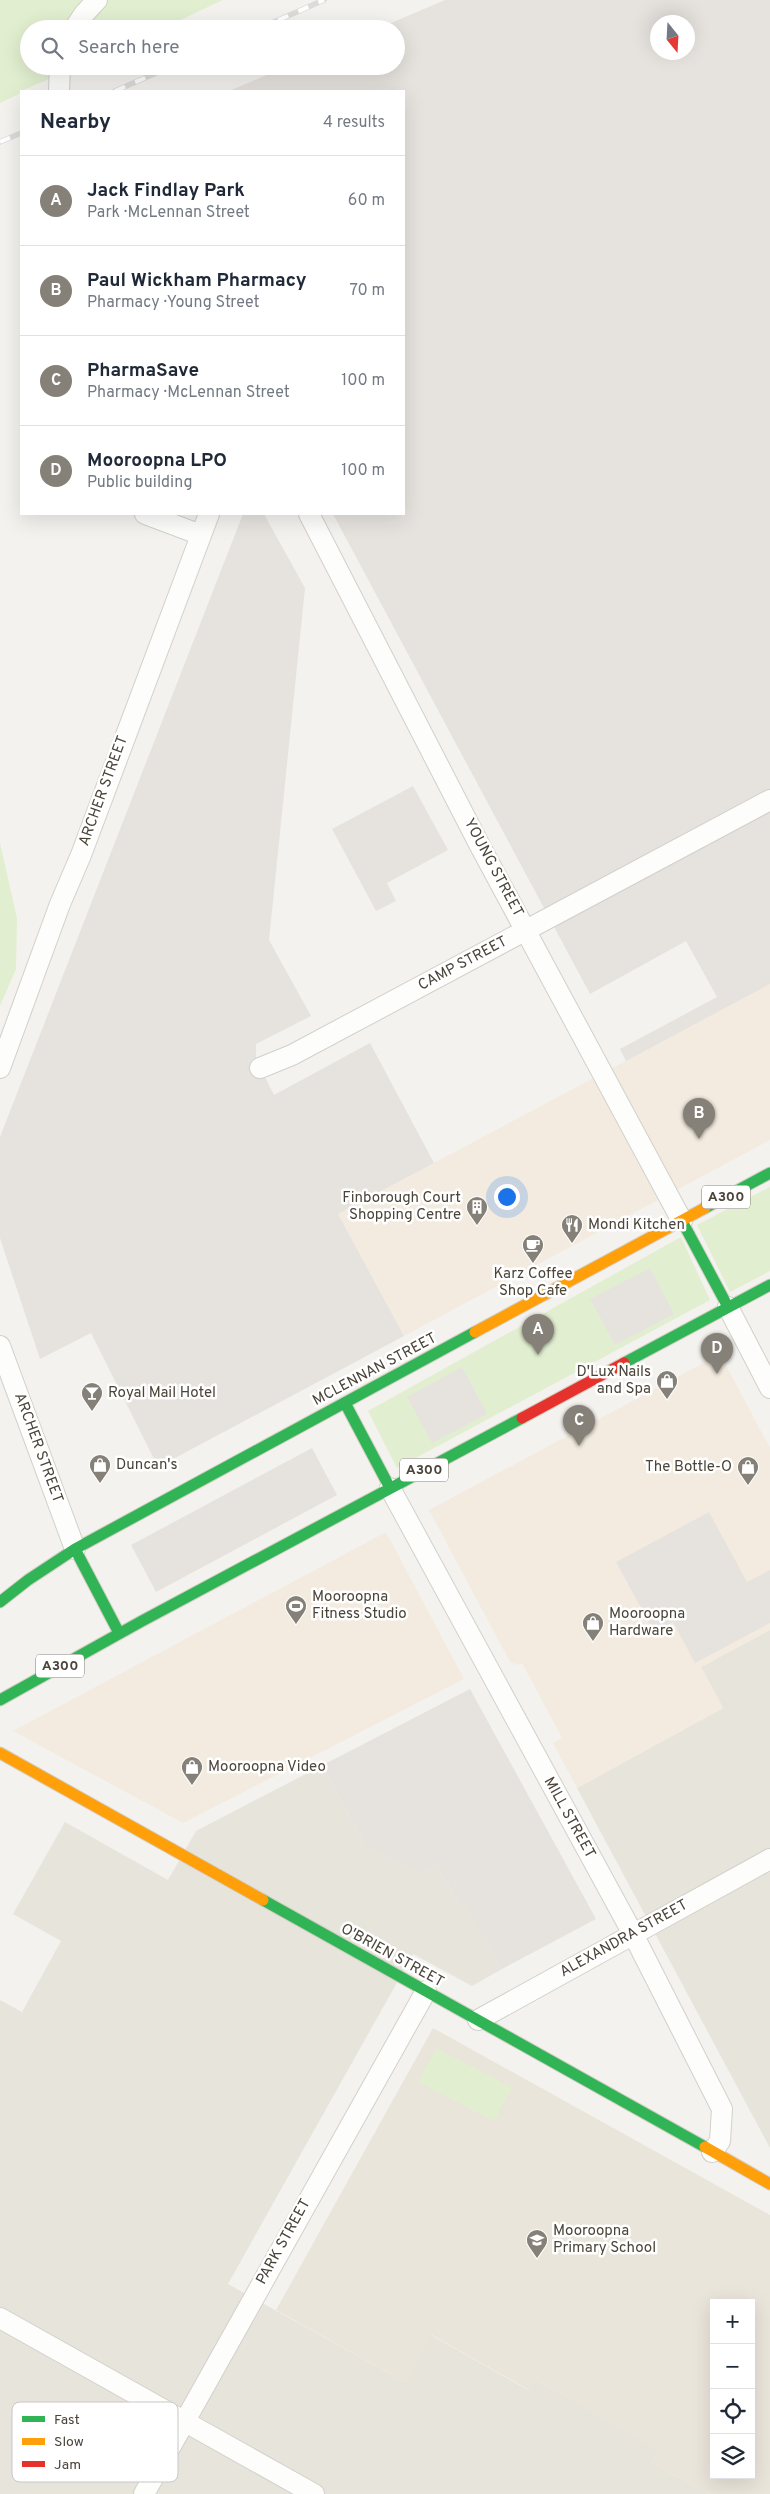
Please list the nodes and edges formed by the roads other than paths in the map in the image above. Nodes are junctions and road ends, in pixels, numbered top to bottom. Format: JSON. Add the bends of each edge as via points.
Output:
{"nodes":[{"id":1,"x":97,"y":0,"type":"edge"},
{"id":2,"x":80,"y":20,"type":"edge"},
{"id":3,"x":60,"y":75,"type":"edge"},
{"id":4,"x":59,"y":90,"type":"edge"},
{"id":5,"x":148,"y":515,"type":"edge"},
{"id":6,"x":209,"y":515,"type":"edge"},
{"id":7,"x":310,"y":515,"type":"edge"},
{"id":8,"x":201,"y":536,"type":"junction"},
{"id":9,"x":770,"y":800,"type":"edge"},
{"id":10,"x":526,"y":930,"type":"junction"},
{"id":11,"x":0,"y":1068,"type":"edge"},
{"id":12,"x":260,"y":1068,"type":"dead end"},
{"id":13,"x":770,"y":1173,"type":"edge"},
{"id":14,"x":682,"y":1220,"type":"junction"},
{"id":15,"x":770,"y":1285,"type":"edge"},
{"id":16,"x":728,"y":1307,"type":"junction"},
{"id":17,"x":0,"y":1346,"type":"edge"},
{"id":18,"x":770,"y":1388,"type":"edge"},
{"id":19,"x":345,"y":1403,"type":"junction"},
{"id":20,"x":390,"y":1488,"type":"junction"},
{"id":21,"x":75,"y":1549,"type":"junction"},
{"id":22,"x":0,"y":1602,"type":"edge"},
{"id":23,"x":120,"y":1633,"type":"junction"},
{"id":24,"x":0,"y":1700,"type":"edge"},
{"id":25,"x":0,"y":1753,"type":"edge"},
{"id":26,"x":770,"y":1859,"type":"edge"},
{"id":27,"x":633,"y":1934,"type":"junction"},
{"id":28,"x":426,"y":1991,"type":"junction"},
{"id":29,"x":478,"y":2020,"type":"junction"},
{"id":30,"x":712,"y":2152,"type":"junction"},
{"id":31,"x":770,"y":2184,"type":"edge"},
{"id":32,"x":0,"y":2318,"type":"edge"},
{"id":33,"x":150,"y":2402,"type":"edge"},
{"id":34,"x":178,"y":2418,"type":"edge"},
{"id":35,"x":184,"y":2421,"type":"junction"},
{"id":36,"x":178,"y":2432,"type":"edge"},
{"id":37,"x":151,"y":2482,"type":"edge"},
{"id":38,"x":144,"y":2494,"type":"edge"},
{"id":39,"x":314,"y":2494,"type":"edge"}],
"edges":[{"from":1,"to":2,"type":"street"},
{"from":3,"to":4,"type":"street"},
{"from":5,"to":8,"type":"street"},
{"from":6,"to":8,"type":"street","name":"ARCHER STREET"},
{"from":7,"to":10,"type":"street","name":"YOUNG STREET"},
{"from":8,"to":11,"type":"street","name":"ARCHER STREET"},
{"from":9,"to":10,"type":"street","name":"CAMP STREET"},
{"from":10,"to":12,"type":"street","name":"CAMP STREET","via":[[292,1055]]},
{"from":10,"to":14,"type":"street","name":"YOUNG STREET"},
{"from":13,"to":14,"type":"main road","name":"MCLENNAN STREET","number":"A300"},
{"from":14,"to":16,"type":"main road"},
{"from":14,"to":19,"type":"main road","name":"MCLENNAN STREET","number":"A300"},
{"from":15,"to":16,"type":"main road","number":"A300"},
{"from":16,"to":18,"type":"street"},
{"from":16,"to":20,"type":"main road","number":"A300"},
{"from":17,"to":21,"type":"street","name":"ARCHER STREET"},
{"from":19,"to":20,"type":"main road"},
{"from":19,"to":21,"type":"main road","name":"MCLENNAN STREET","number":"A300"},
{"from":20,"to":23,"type":"main road","number":"A300"},
{"from":20,"to":27,"type":"street","name":"MILL STREET"},
{"from":21,"to":22,"type":"main road","name":"MCLENNAN STREET","number":"A300"},
{"from":21,"to":23,"type":"main road"},
{"from":23,"to":24,"type":"main road","number":"A300"},
{"from":25,"to":28,"type":"main road","name":"O'BRIEN STREET"},
{"from":26,"to":27,"type":"street","name":"ALEXANDRA STREET"},
{"from":27,"to":29,"type":"street","name":"ALEXANDRA STREET"},
{"from":27,"to":30,"type":"street","name":"MILL STREET","via":[[722,2109],[720,2141]]},
{"from":28,"to":29,"type":"main road","name":"O'BRIEN STREET"},
{"from":28,"to":35,"type":"street","name":"PARK STREET"},
{"from":29,"to":30,"type":"main road","name":"O'BRIEN STREET"},
{"from":30,"to":31,"type":"main road","name":"O'BRIEN STREET"},
{"from":32,"to":33,"type":"street"},
{"from":34,"to":35,"type":"street"},
{"from":35,"to":36,"type":"street","name":"PARK STREET"},
{"from":35,"to":39,"type":"street"},
{"from":37,"to":38,"type":"street","name":"PARK STREET"}]}
